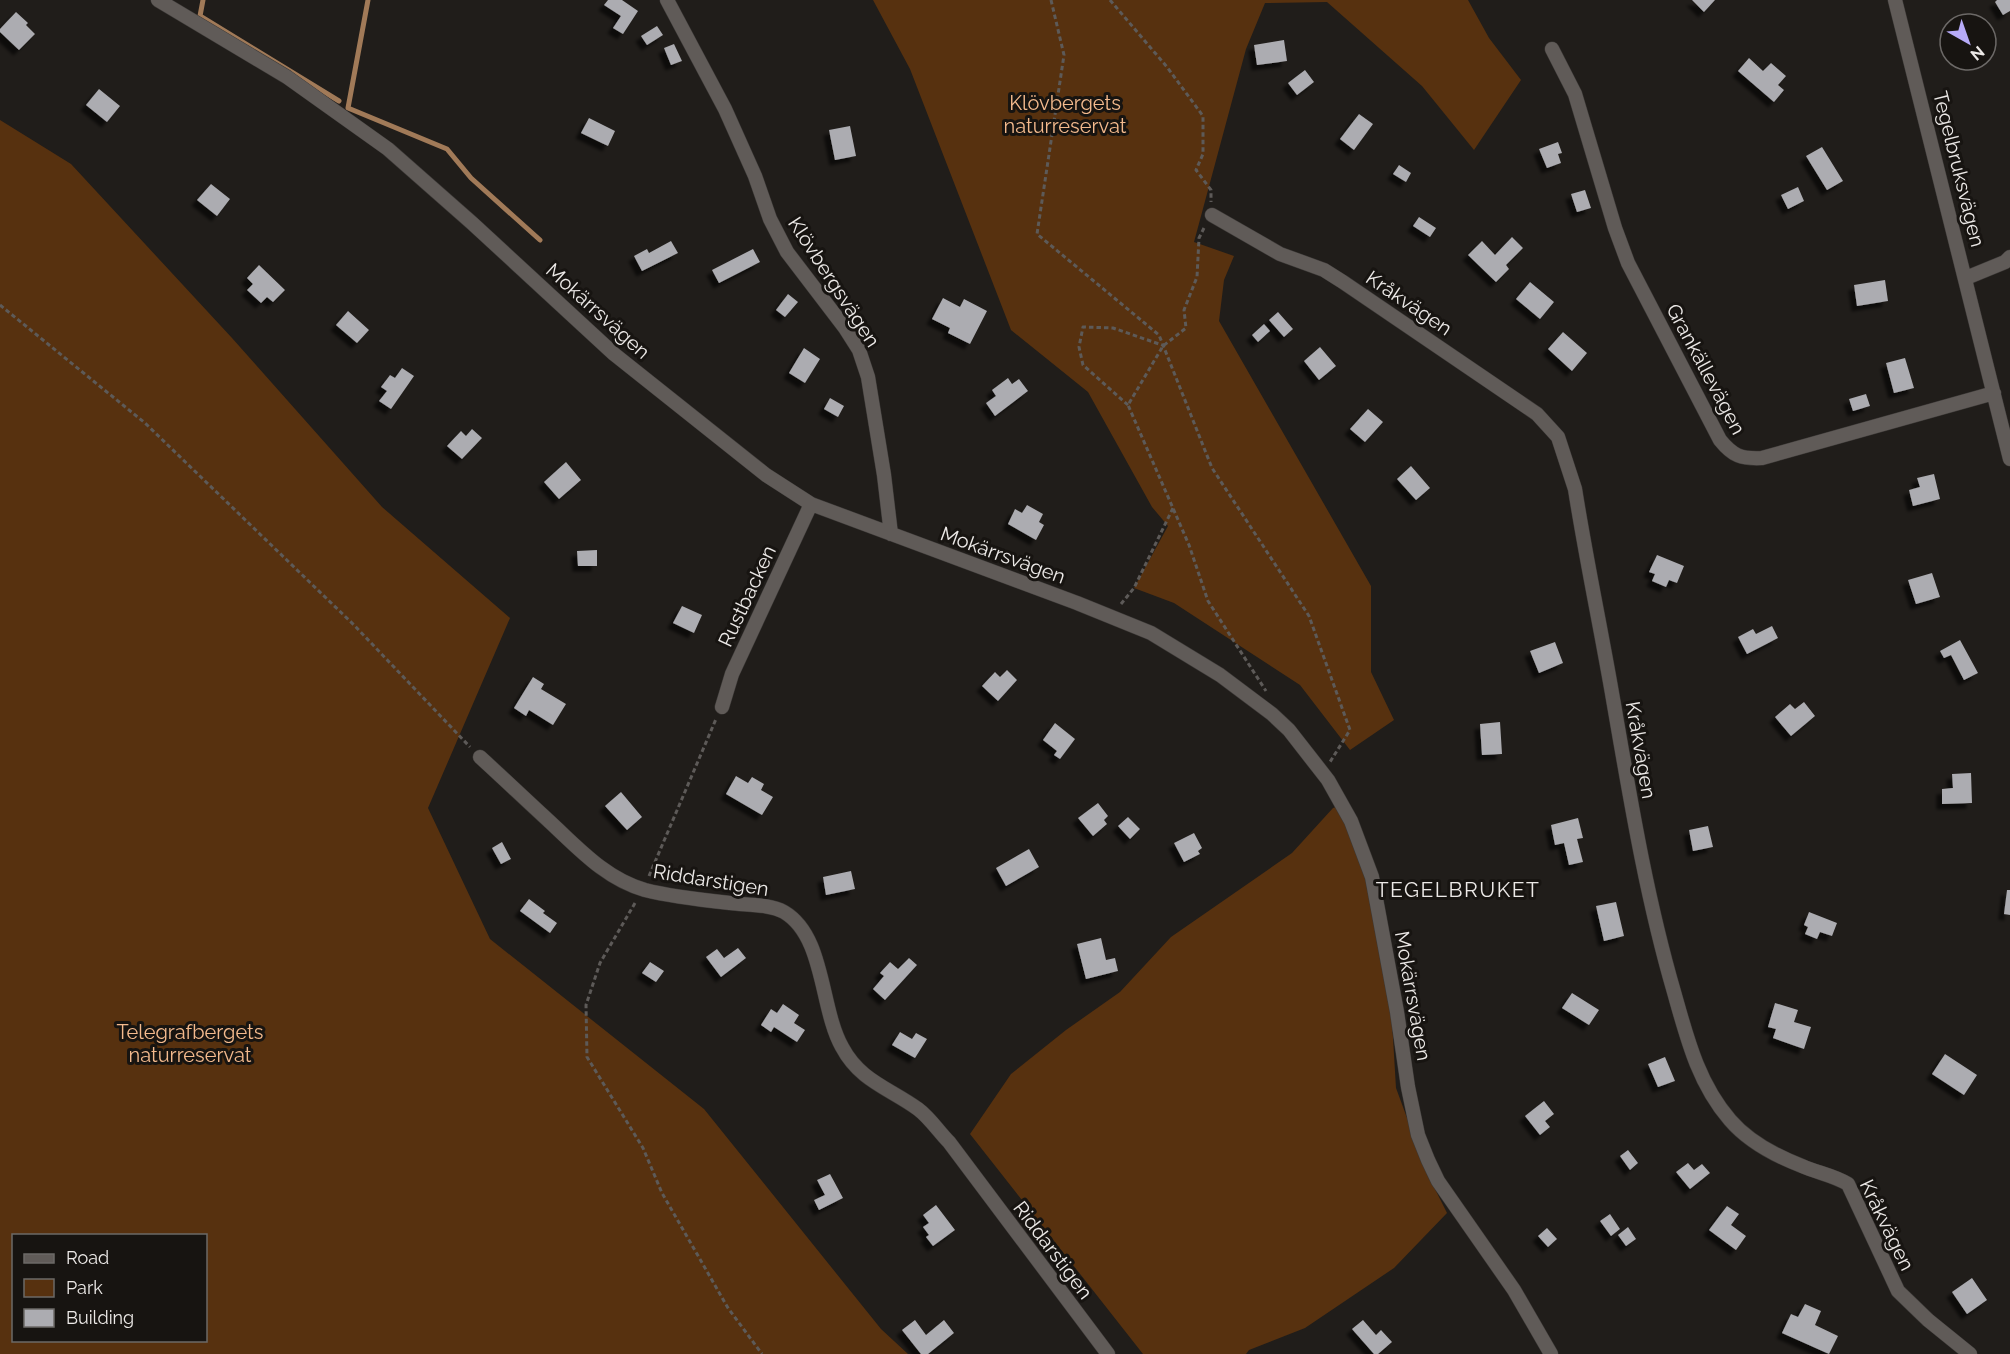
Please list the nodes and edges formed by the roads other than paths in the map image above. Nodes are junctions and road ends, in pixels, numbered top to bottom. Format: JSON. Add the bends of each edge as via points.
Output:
{"nodes":[{"id":1,"x":158,"y":0,"type":"edge"},
{"id":2,"x":667,"y":0,"type":"edge"},
{"id":3,"x":1895,"y":0,"type":"edge"},
{"id":4,"x":1552,"y":49,"type":"dead end"},
{"id":5,"x":1212,"y":215,"type":"road end"},
{"id":6,"x":2010,"y":257,"type":"edge"},
{"id":7,"x":1966,"y":278,"type":"junction"},
{"id":8,"x":1994,"y":393,"type":"junction"},
{"id":9,"x":2010,"y":459,"type":"edge"},
{"id":10,"x":812,"y":504,"type":"junction"},
{"id":11,"x":891,"y":534,"type":"junction"},
{"id":12,"x":722,"y":707,"type":"road end"},
{"id":13,"x":480,"y":757,"type":"road end"},
{"id":14,"x":1108,"y":1354,"type":"edge"},
{"id":15,"x":1551,"y":1354,"type":"edge"},
{"id":16,"x":1970,"y":1354,"type":"edge"}],
"edges":[{"from":1,"to":10,"type":"street","name":"Mokärrsvägen","via":[[287,77],[388,149],[614,354],[766,476]]},
{"from":2,"to":11,"type":"street","name":"Klövbergsvägen","via":[[725,109],[787,252],[859,350],[868,377]]},
{"from":3,"to":7,"type":"street","name":"Tegelbruksvägen"},
{"from":4,"to":8,"type":"street","name":"Grankällevägen","via":[[1575,94],[1628,263],[1720,440],[1730,452],[1749,459],[1762,458]]},
{"from":5,"to":16,"type":"street","name":"Kråkvägen","via":[[1280,254],[1324,270],[1343,282],[1512,395],[1537,414],[1558,438],[1575,489],[1634,823],[1663,952],[1694,1062],[1710,1094],[1743,1133],[1802,1167],[1848,1184],[1898,1291]]},
{"from":6,"to":7,"type":"street","name":"Tegelbruksvägen"},
{"from":7,"to":8,"type":"street","name":"Tegelbruksvägen"},
{"from":8,"to":9,"type":"street","name":"Tegelbruksvägen"},
{"from":10,"to":11,"type":"street","name":"Mokärrsvägen"},
{"from":10,"to":12,"type":"street","name":"Rustbacken","via":[[732,674]]},
{"from":11,"to":15,"type":"street","name":"Mokärrsvägen","via":[[1151,633],[1220,675],[1289,730],[1323,773],[1351,821],[1372,877],[1418,1135],[1438,1181],[1514,1290]]},
{"from":13,"to":14,"type":"street","name":"Riddarstigen","via":[[591,861],[618,880],[671,896],[782,911],[795,920],[806,934],[833,1028],[852,1064],[872,1082],[920,1110],[949,1142]]}]}
